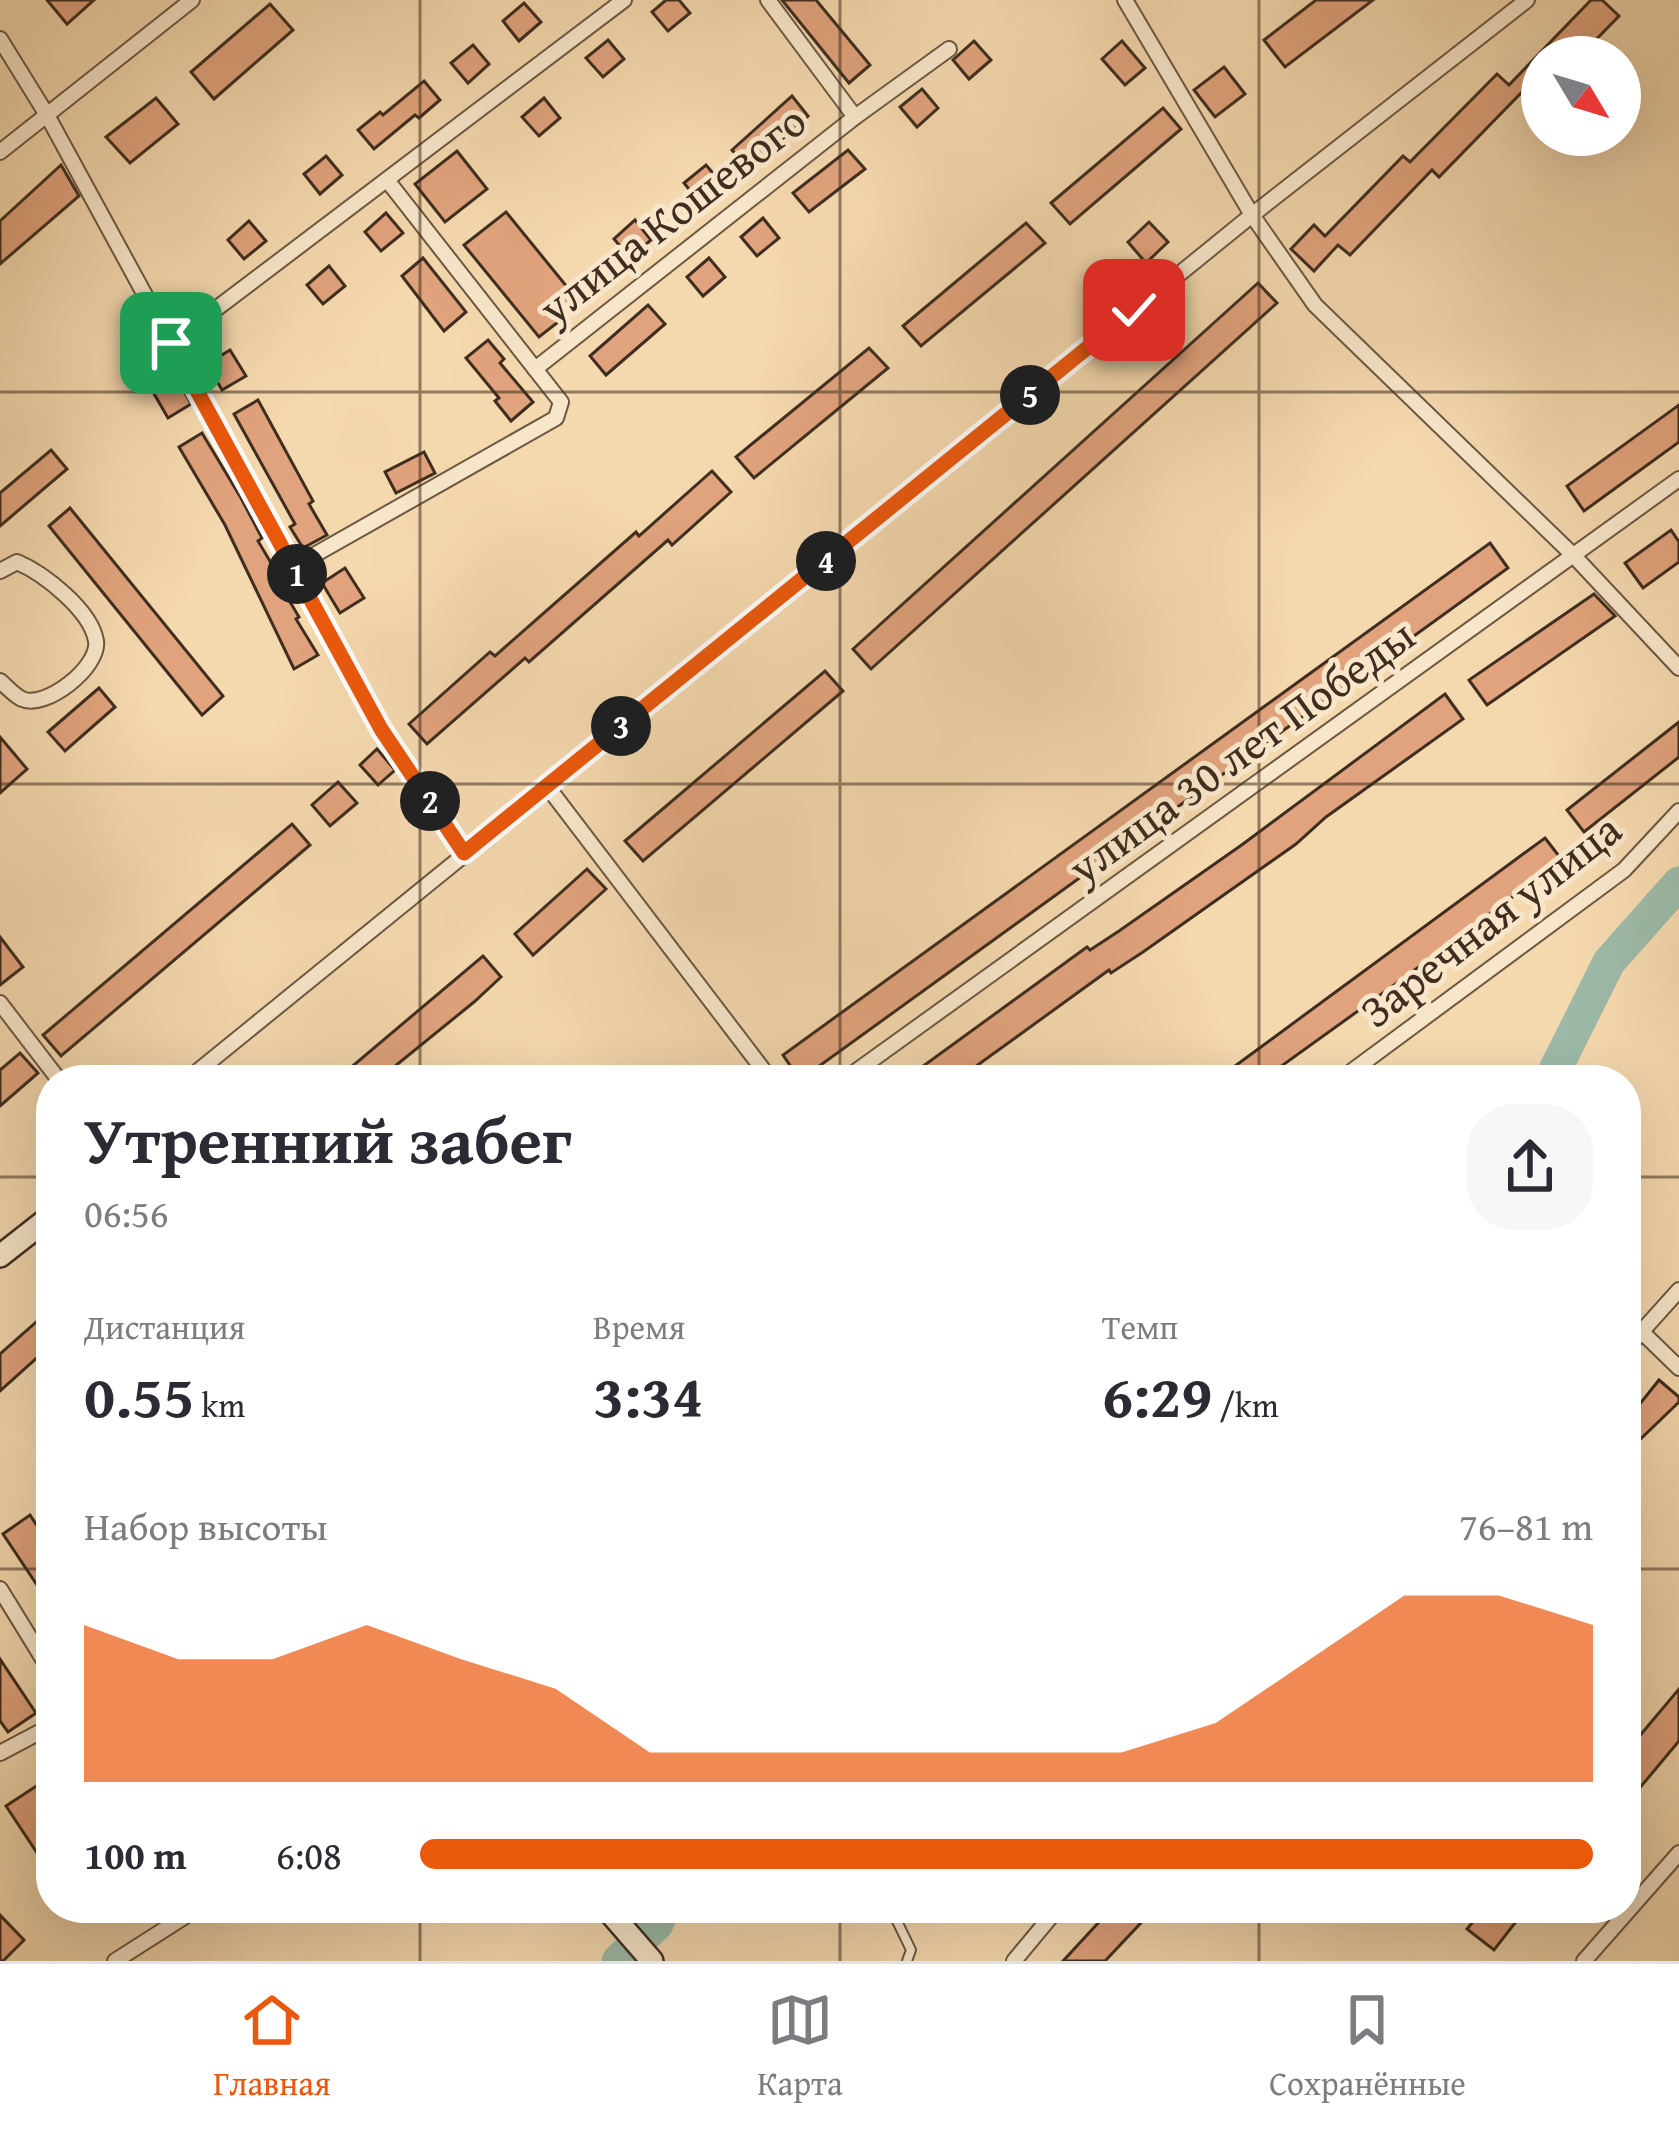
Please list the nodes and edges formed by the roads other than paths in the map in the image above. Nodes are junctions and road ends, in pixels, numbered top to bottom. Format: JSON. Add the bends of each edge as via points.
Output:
{"nodes":[{"id":1,"x":192,"y":0,"type":"edge"},
{"id":2,"x":625,"y":0,"type":"edge"},
{"id":3,"x":768,"y":0,"type":"edge"},
{"id":4,"x":1125,"y":0,"type":"edge"},
{"id":5,"x":1527,"y":0,"type":"edge"},
{"id":6,"x":0,"y":39,"type":"edge"},
{"id":7,"x":949,"y":49,"type":"dead end"},
{"id":8,"x":47,"y":115,"type":"junction"},
{"id":9,"x":854,"y":117,"type":"junction"},
{"id":10,"x":0,"y":152,"type":"edge"},
{"id":11,"x":387,"y":179,"type":"junction"},
{"id":12,"x":1252,"y":215,"type":"junction"},
{"id":13,"x":171,"y":343,"type":"junction"},
{"id":14,"x":535,"y":369,"type":"junction"},
{"id":15,"x":1679,"y":479,"type":"edge"},
{"id":16,"x":1574,"y":556,"type":"junction"},
{"id":17,"x":293,"y":567,"type":"junction"},
{"id":18,"x":0,"y":572,"type":"edge"},
{"id":19,"x":1679,"y":668,"type":"edge"},
{"id":20,"x":0,"y":681,"type":"edge"},
{"id":21,"x":547,"y":786,"type":"junction"},
{"id":22,"x":1679,"y":812,"type":"edge"},
{"id":23,"x":464,"y":853,"type":"junction"},
{"id":24,"x":0,"y":1003,"type":"edge"},
{"id":25,"x":48,"y":1065,"type":"edge"},
{"id":26,"x":205,"y":1065,"type":"edge"},
{"id":27,"x":760,"y":1065,"type":"edge"},
{"id":28,"x":865,"y":1065,"type":"edge"},
{"id":29,"x":1360,"y":1065,"type":"edge"},
{"id":30,"x":36,"y":1228,"type":"edge"},
{"id":31,"x":0,"y":1256,"type":"edge"},
{"id":32,"x":1679,"y":1291,"type":"edge"},
{"id":33,"x":1643,"y":1333,"type":"joint"},
{"id":34,"x":1679,"y":1369,"type":"edge"},
{"id":35,"x":0,"y":1589,"type":"edge"},
{"id":36,"x":36,"y":1648,"type":"edge"},
{"id":37,"x":36,"y":1734,"type":"edge"},
{"id":38,"x":0,"y":1754,"type":"edge"},
{"id":39,"x":1679,"y":1853,"type":"edge"},
{"id":40,"x":1641,"y":1896,"type":"edge"},
{"id":41,"x":175,"y":1923,"type":"edge"},
{"id":42,"x":619,"y":1923,"type":"edge"},
{"id":43,"x":898,"y":1923,"type":"edge"},
{"id":44,"x":1046,"y":1923,"type":"edge"},
{"id":45,"x":1617,"y":1923,"type":"edge"},
{"id":46,"x":115,"y":1961,"type":"edge"},
{"id":47,"x":652,"y":1961,"type":"edge"},
{"id":48,"x":907,"y":1961,"type":"edge"},
{"id":49,"x":1014,"y":1961,"type":"edge"},
{"id":50,"x":1584,"y":1961,"type":"edge"}],
"edges":[{"from":1,"to":8,"type":"street"},
{"from":2,"to":11,"type":"street"},
{"from":3,"to":9,"type":"street","name":"улица Кошевого"},
{"from":4,"to":12,"type":"street"},
{"from":5,"to":12,"type":"street"},
{"from":6,"to":8,"type":"street"},
{"from":7,"to":9,"type":"street","name":"улица Кошевого"},
{"from":8,"to":10,"type":"street"},
{"from":8,"to":13,"type":"street"},
{"from":9,"to":14,"type":"street","name":"улица Кошевого"},
{"from":11,"to":13,"type":"street"},
{"from":11,"to":14,"type":"street","name":"улица Кошевого"},
{"from":12,"to":16,"type":"street","via":[[1315,305]]},
{"from":12,"to":21,"type":"street"},
{"from":13,"to":17,"type":"street"},
{"from":14,"to":17,"type":"street","name":"улица Кошевого","via":[[561,403],[556,418]]},
{"from":15,"to":16,"type":"street","name":"улица 30 лет Победы"},
{"from":16,"to":19,"type":"street"},
{"from":16,"to":28,"type":"street","name":"улица 30 лет Победы"},
{"from":17,"to":23,"type":"street","via":[[381,729]]},
{"from":18,"to":20,"type":"street","via":[[17,562],[41,572],[87,619],[96,640],[90,664],[39,700],[23,700]]},
{"from":21,"to":23,"type":"street"},
{"from":21,"to":27,"type":"street"},
{"from":22,"to":29,"type":"street","name":"Заречная улица","via":[[1624,870]]},
{"from":23,"to":26,"type":"street"},
{"from":24,"to":25,"type":"street"},
{"from":30,"to":31,"type":"main road"},
{"from":32,"to":33,"type":"street"},
{"from":33,"to":34,"type":"street"},
{"from":35,"to":36,"type":"street"},
{"from":37,"to":38,"type":"street"},
{"from":39,"to":40,"type":"street"},
{"from":41,"to":46,"type":"street"},
{"from":42,"to":47,"type":"main road"},
{"from":43,"to":48,"type":"lane","via":[[911,1950]]},
{"from":44,"to":49,"type":"street"},
{"from":45,"to":50,"type":"street"}]}
